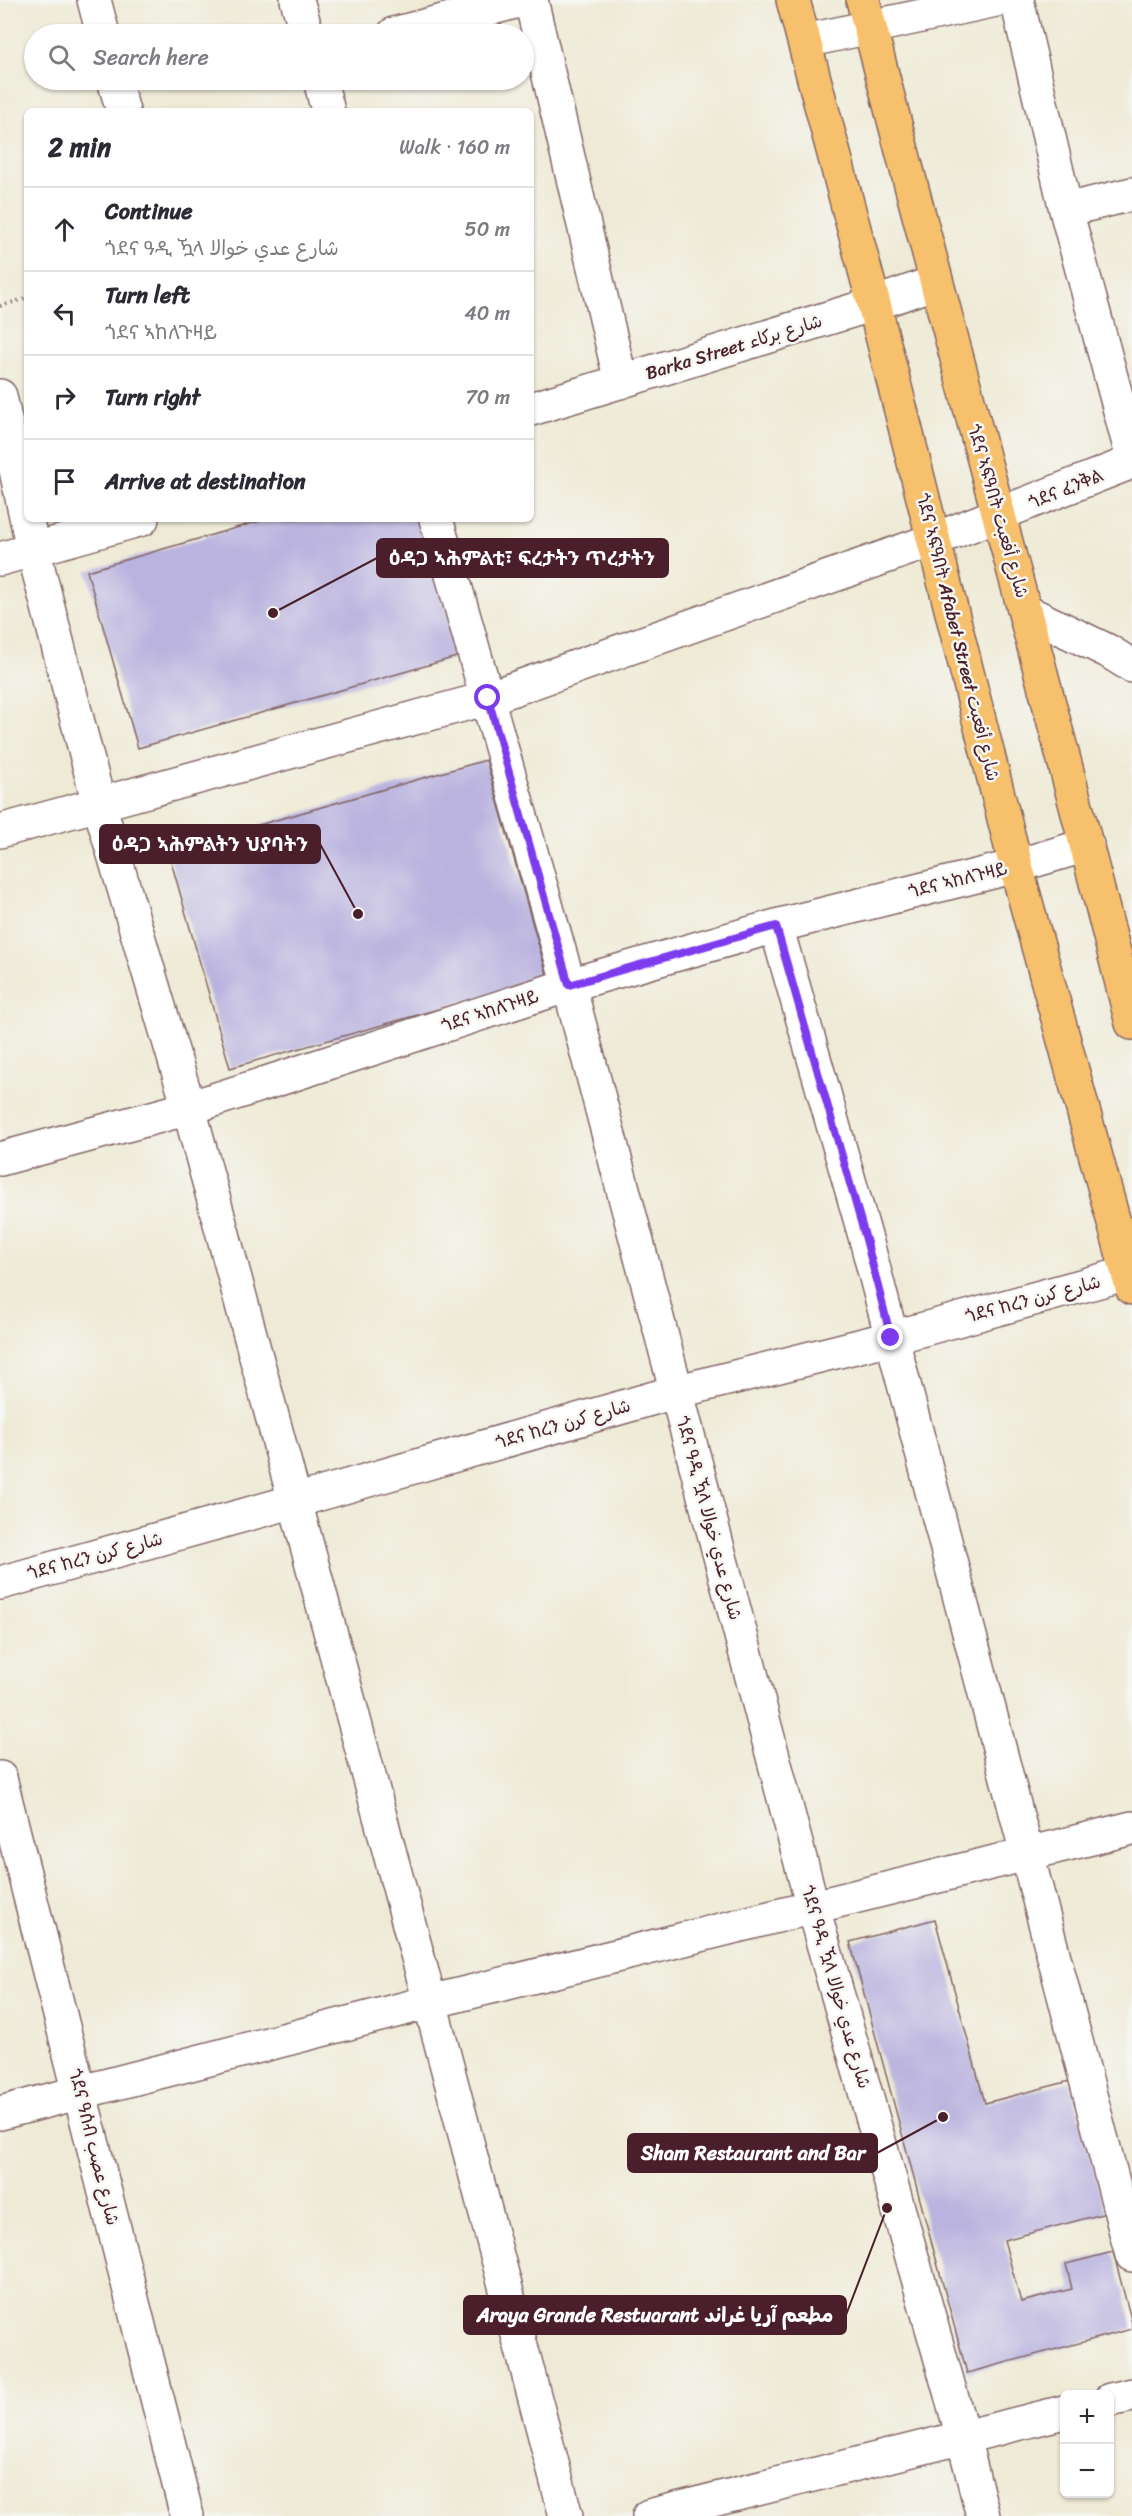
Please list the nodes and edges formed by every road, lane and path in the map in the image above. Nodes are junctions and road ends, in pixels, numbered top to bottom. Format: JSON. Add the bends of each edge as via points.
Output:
{"nodes":[{"id":1,"x":94,"y":0,"type":"edge"},
{"id":2,"x":297,"y":0,"type":"edge"},
{"id":3,"x":522,"y":0,"type":"edge"},
{"id":4,"x":531,"y":0,"type":"edge"},
{"id":5,"x":792,"y":0,"type":"edge"},
{"id":6,"x":996,"y":0,"type":"edge"},
{"id":7,"x":1017,"y":0,"type":"edge"},
{"id":8,"x":867,"y":13,"type":"edge"},
{"id":9,"x":100,"y":24,"type":"edge"},
{"id":10,"x":304,"y":24,"type":"edge"},
{"id":11,"x":431,"y":24,"type":"edge"},
{"id":12,"x":805,"y":41,"type":"junction"},
{"id":13,"x":117,"y":90,"type":"edge"},
{"id":14,"x":323,"y":90,"type":"edge"},
{"id":15,"x":122,"y":108,"type":"edge"},
{"id":16,"x":327,"y":108,"type":"edge"},
{"id":17,"x":1132,"y":194,"type":"edge"},
{"id":18,"x":1066,"y":210,"type":"junction"},
{"id":19,"x":936,"y":282,"type":"junction"},
{"id":20,"x":24,"y":299,"type":"edge"},
{"id":21,"x":874,"y":304,"type":"junction"},
{"id":22,"x":0,"y":306,"type":"edge"},
{"id":23,"x":621,"y":382,"type":"junction"},
{"id":24,"x":0,"y":396,"type":"edge"},
{"id":25,"x":534,"y":408,"type":"edge"},
{"id":26,"x":1132,"y":455,"type":"edge"},
{"id":27,"x":1132,"y":462,"type":"edge"},
{"id":28,"x":24,"y":507,"type":"edge"},
{"id":29,"x":999,"y":516,"type":"junction"},
{"id":30,"x":27,"y":522,"type":"edge"},
{"id":31,"x":131,"y":522,"type":"edge"},
{"id":32,"x":437,"y":522,"type":"edge"},
{"id":33,"x":933,"y":540,"type":"junction"},
{"id":34,"x":33,"y":549,"type":"junction"},
{"id":35,"x":0,"y":559,"type":"edge"},
{"id":36,"x":1027,"y":612,"type":"junction"},
{"id":37,"x":1124,"y":654,"type":"edge"},
{"id":38,"x":488,"y":698,"type":"junction"},
{"id":39,"x":99,"y":804,"type":"junction"},
{"id":40,"x":0,"y":831,"type":"edge"},
{"id":41,"x":1088,"y":845,"type":"junction"},
{"id":42,"x":1016,"y":866,"type":"junction"},
{"id":43,"x":776,"y":926,"type":"junction"},
{"id":44,"x":569,"y":985,"type":"junction"},
{"id":45,"x":1132,"y":1023,"type":"edge"},
{"id":46,"x":189,"y":1108,"type":"junction"},
{"id":47,"x":0,"y":1159,"type":"edge"},
{"id":48,"x":1131,"y":1278,"type":"edge"},
{"id":49,"x":891,"y":1338,"type":"junction"},
{"id":50,"x":675,"y":1392,"type":"junction"},
{"id":51,"x":295,"y":1501,"type":"junction"},
{"id":52,"x":0,"y":1582,"type":"edge"},
{"id":53,"x":0,"y":1778,"type":"edge"},
{"id":54,"x":1132,"y":1828,"type":"edge"},
{"id":55,"x":1029,"y":1854,"type":"junction"},
{"id":56,"x":813,"y":1908,"type":"junction"},
{"id":57,"x":430,"y":2002,"type":"junction"},
{"id":58,"x":81,"y":2093,"type":"junction"},
{"id":59,"x":0,"y":2113,"type":"edge"},
{"id":60,"x":1132,"y":2254,"type":"edge"},
{"id":61,"x":1132,"y":2395,"type":"edge"},
{"id":62,"x":1114,"y":2399,"type":"edge"},
{"id":63,"x":1060,"y":2413,"type":"edge"},
{"id":64,"x":963,"y":2437,"type":"junction"},
{"id":65,"x":187,"y":2516,"type":"edge"},
{"id":66,"x":566,"y":2516,"type":"edge"},
{"id":67,"x":649,"y":2516,"type":"edge"},
{"id":68,"x":983,"y":2516,"type":"edge"}],
"edges":[{"from":1,"to":9,"type":"street"},
{"from":2,"to":10,"type":"street"},
{"from":3,"to":11,"type":"street"},
{"from":4,"to":23,"type":"street"},
{"from":5,"to":12,"type":"highway","name":"ጎደና ኣፍዓበት Afabet Street شارع أفعبت"},
{"from":6,"to":8,"type":"street"},
{"from":7,"to":18,"type":"street"},
{"from":8,"to":12,"type":"street"},
{"from":8,"to":19,"type":"highway","name":"ጎደና ኣፍዓበት شارع أفعبت"},
{"from":12,"to":21,"type":"highway","name":"ጎደና ኣፍዓበት Afabet Street شارع أفعبت"},
{"from":13,"to":15,"type":"street"},
{"from":14,"to":16,"type":"street"},
{"from":17,"to":18,"type":"street"},
{"from":18,"to":26,"type":"street"},
{"from":19,"to":21,"type":"street","name":"Barka Street شارع بركاء"},
{"from":19,"to":29,"type":"highway","name":"ጎደና ኣፍዓበት شارع أفعبت"},
{"from":20,"to":22,"type":"path"},
{"from":21,"to":23,"type":"street","name":"Barka Street شارع بركاء"},
{"from":21,"to":33,"type":"highway","name":"ጎደና ኣፍዓበት Afabet Street شارع أفعبت"},
{"from":23,"to":25,"type":"street","name":"Barka Street شارع بركاء"},
{"from":24,"to":28,"type":"street"},
{"from":27,"to":29,"type":"street","name":"ጎደና ፈንቅል"},
{"from":29,"to":33,"type":"street","name":"ጎደና ፈንቅል"},
{"from":29,"to":36,"type":"highway","name":"ጎደና ኣፍዓበት شارع أفعبت"},
{"from":30,"to":34,"type":"street"},
{"from":31,"to":34,"type":"street"},
{"from":32,"to":38,"type":"street","name":"ጎደና ዓዲ ዃላ شارع عدي خوالا"},
{"from":33,"to":38,"type":"street","name":"ጎደና ፈንቅል"},
{"from":33,"to":42,"type":"highway","name":"ጎደና ኣፍዓበት Afabet Street شارع أفعبت"},
{"from":34,"to":35,"type":"street"},
{"from":34,"to":39,"type":"street"},
{"from":36,"to":37,"type":"street"},
{"from":36,"to":41,"type":"highway","name":"ጎደና ኣፍዓበት شارع أفعبت"},
{"from":38,"to":39,"type":"street","name":"ጎደና ፈንቅል"},
{"from":38,"to":44,"type":"street","name":"ጎደና ዓዲ ዃላ شارع عدي خوالا"},
{"from":39,"to":40,"type":"street","name":"ጎደና ፈንቅል"},
{"from":39,"to":46,"type":"street"},
{"from":41,"to":42,"type":"street","name":"ጎደና ኣከለጉዛይ"},
{"from":41,"to":45,"type":"highway","name":"ጎደና ኣፍዓበት شارع أفعبت"},
{"from":42,"to":43,"type":"street","name":"ጎደና ኣከለጉዛይ"},
{"from":42,"to":48,"type":"highway","name":"ጎደና ኣፍዓበት Afabet Street شارع أفعبت"},
{"from":43,"to":44,"type":"street","name":"ጎደና ኣከለጉዛይ"},
{"from":43,"to":49,"type":"street"},
{"from":44,"to":46,"type":"street","name":"ጎደና ኣከለጉዛይ"},
{"from":44,"to":50,"type":"street","name":"ጎደና ዓዲ ዃላ شارع عدي خوالا"},
{"from":46,"to":47,"type":"street","name":"ጎደና ኣከለጉዛይ"},
{"from":46,"to":51,"type":"street"},
{"from":48,"to":49,"type":"street","name":"ጎደና ከረን شارع كرن"},
{"from":49,"to":50,"type":"street","name":"ጎደና ከረን شارع كرن"},
{"from":49,"to":55,"type":"street"},
{"from":50,"to":51,"type":"street","name":"ጎደና ከረን شارع كرن"},
{"from":50,"to":56,"type":"street","name":"ጎደና ዓዲ ዃላ شارع عدي خوالا"},
{"from":51,"to":52,"type":"street","name":"ጎደና ከረን شارع كرن"},
{"from":51,"to":57,"type":"street"},
{"from":53,"to":58,"type":"street","name":"ጎደና ዓሰብ شارع عصب"},
{"from":54,"to":55,"type":"street"},
{"from":55,"to":56,"type":"street"},
{"from":55,"to":60,"type":"street"},
{"from":56,"to":57,"type":"street"},
{"from":56,"to":64,"type":"street","name":"ጎደና ዓዲ ዃላ شارع عدي خوالا"},
{"from":57,"to":58,"type":"street"},
{"from":57,"to":66,"type":"street"},
{"from":58,"to":59,"type":"street"},
{"from":58,"to":65,"type":"street","name":"ጎደና ዓሰብ شارع عصب"},
{"from":61,"to":62,"type":"street"},
{"from":63,"to":64,"type":"street"},
{"from":64,"to":67,"type":"street"},
{"from":64,"to":68,"type":"street","name":"ጎደና ዓዲ ዃላ شارع عدي خوالا"}]}
